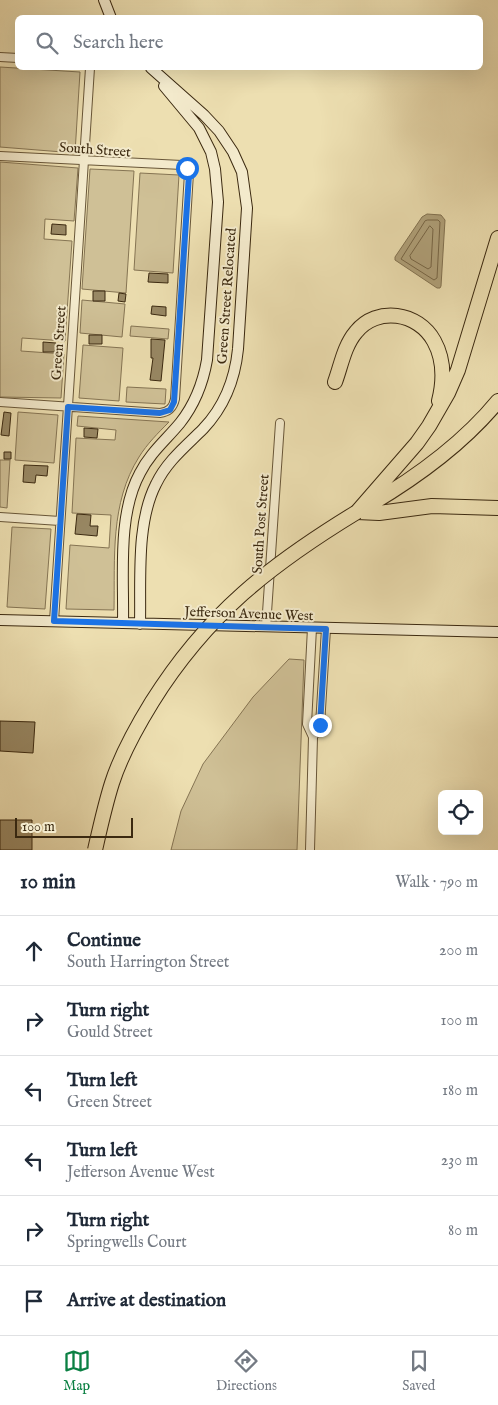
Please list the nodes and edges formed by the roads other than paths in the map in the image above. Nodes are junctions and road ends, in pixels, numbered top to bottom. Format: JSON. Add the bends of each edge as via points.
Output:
{"nodes":[{"id":1,"x":104,"y":0,"type":"edge"},
{"id":2,"x":111,"y":15,"type":"edge"},
{"id":3,"x":0,"y":57,"type":"edge"},
{"id":4,"x":15,"y":58,"type":"edge"},
{"id":5,"x":90,"y":70,"type":"edge"},
{"id":6,"x":152,"y":70,"type":"edge"},
{"id":7,"x":152,"y":70,"type":"edge"},
{"id":8,"x":0,"y":156,"type":"edge"},
{"id":9,"x":84,"y":161,"type":"junction"},
{"id":10,"x":498,"y":238,"type":"edge"},
{"id":11,"x":336,"y":382,"type":"dead end"},
{"id":12,"x":498,"y":401,"type":"edge"},
{"id":13,"x":0,"y":402,"type":"edge"},
{"id":14,"x":68,"y":407,"type":"junction"},
{"id":15,"x":433,"y":420,"type":"junction"},
{"id":16,"x":280,"y":423,"type":"dead end"},
{"id":17,"x":498,"y":508,"type":"edge"},
{"id":18,"x":357,"y":512,"type":"junction"},
{"id":19,"x":0,"y":518,"type":"edge"},
{"id":20,"x":60,"y":521,"type":"junction"},
{"id":21,"x":0,"y":620,"type":"edge"},
{"id":22,"x":54,"y":621,"type":"junction"},
{"id":23,"x":123,"y":623,"type":"junction"},
{"id":24,"x":140,"y":624,"type":"junction"},
{"id":25,"x":266,"y":627,"type":"junction"},
{"id":26,"x":312,"y":628,"type":"junction"},
{"id":27,"x":326,"y":629,"type":"junction"},
{"id":28,"x":498,"y":632,"type":"edge"},
{"id":29,"x":313,"y":737,"type":"junction"},
{"id":30,"x":95,"y":850,"type":"edge"},
{"id":31,"x":310,"y":850,"type":"edge"}],
"edges":[{"from":1,"to":2,"type":"street"},
{"from":3,"to":4,"type":"street"},
{"from":5,"to":9,"type":"street","name":"Green Street"},
{"from":6,"to":23,"type":"street","name":"Green Street Relocated","via":[[202,134],[213,160],[218,202],[204,376],[190,407],[150,456],[130,496],[124,530]]},
{"from":7,"to":24,"type":"street","name":"Green Street Relocated","via":[[204,115],[226,140],[242,172],[247,208],[234,372],[214,416],[169,463],[148,501],[143,530]]},
{"from":8,"to":9,"type":"street","name":"South Street"},
{"from":9,"to":14,"type":"street","name":"Green Street"},
{"from":9,"to":14,"type":"street","name":"South Street","via":[[180,165],[187,168],[175,398],[172,408],[160,413]]},
{"from":10,"to":15,"type":"highway","via":[[458,370]]},
{"from":11,"to":15,"type":"highway","via":[[346,350],[361,327],[382,316],[406,318],[429,333],[439,351],[442,380]]},
{"from":12,"to":18,"type":"highway","via":[[455,445],[403,484]]},
{"from":13,"to":14,"type":"street"},
{"from":14,"to":20,"type":"street","name":"Green Street"},
{"from":15,"to":18,"type":"highway","via":[[410,452]]},
{"from":16,"to":25,"type":"street","name":"South Post Street"},
{"from":17,"to":18,"type":"highway","via":[[432,506],[380,513]]},
{"from":18,"to":30,"type":"highway","bridge":true,"via":[[254,582],[215,619],[183,658],[149,707],[121,760]]},
{"from":19,"to":20,"type":"street"},
{"from":20,"to":22,"type":"street","name":"Green Street"},
{"from":21,"to":22,"type":"street","name":"Jefferson Avenue West"},
{"from":22,"to":23,"type":"street","name":"Jefferson Avenue West"},
{"from":23,"to":24,"type":"street","name":"Jefferson Avenue West"},
{"from":24,"to":25,"type":"street","name":"Jefferson Avenue West"},
{"from":25,"to":26,"type":"street","name":"Jefferson Avenue West"},
{"from":26,"to":27,"type":"street","name":"Jefferson Avenue West"},
{"from":26,"to":29,"type":"street","via":[[307,724]]},
{"from":27,"to":28,"type":"street","name":"Jefferson Avenue West"},
{"from":27,"to":29,"type":"street","via":[[320,725]]},
{"from":29,"to":31,"type":"street"}]}
